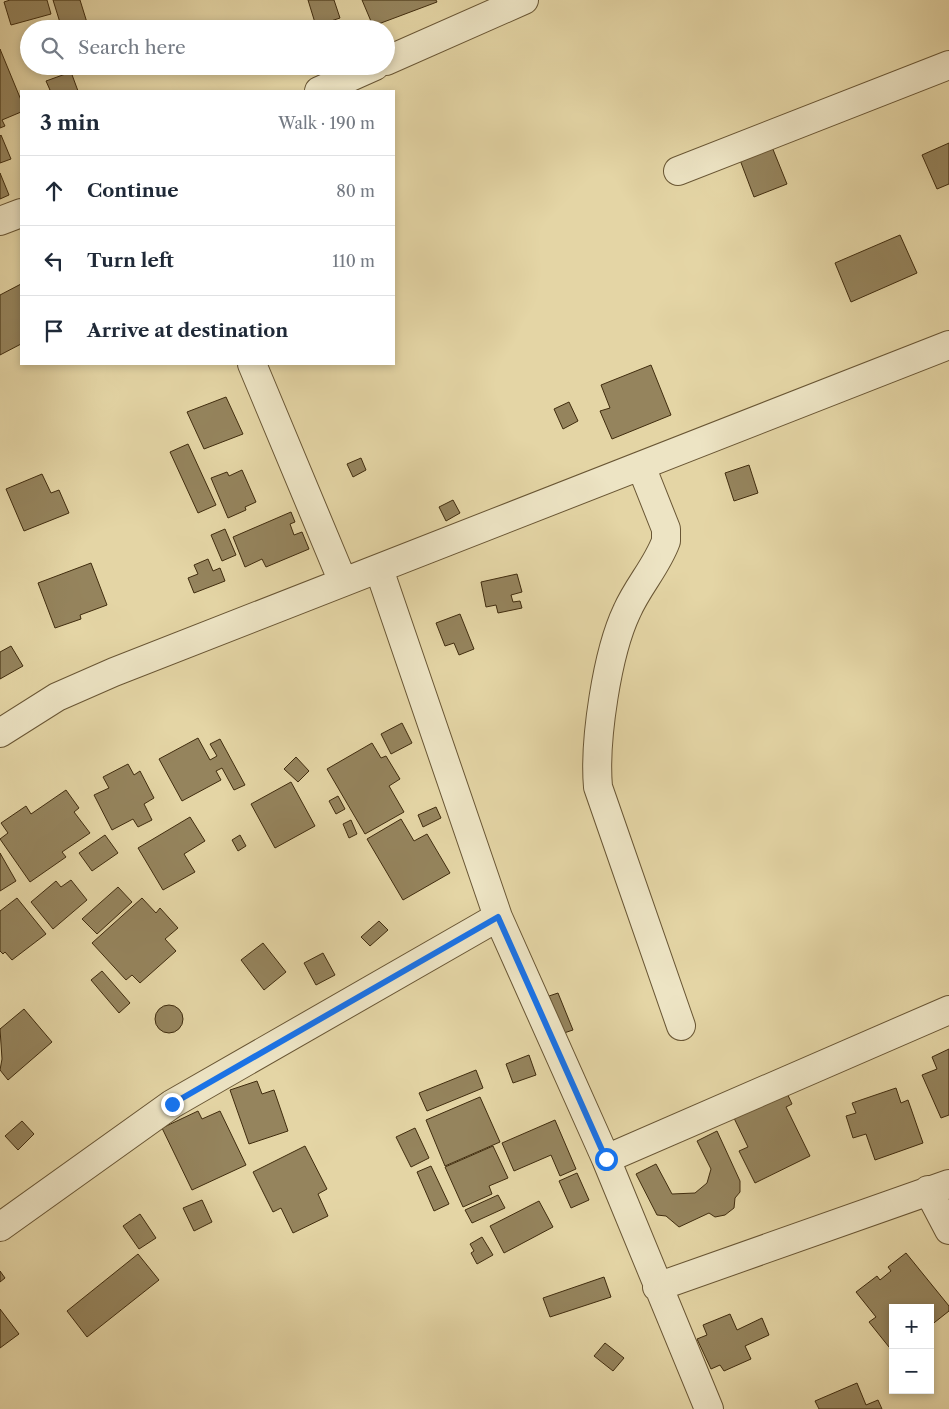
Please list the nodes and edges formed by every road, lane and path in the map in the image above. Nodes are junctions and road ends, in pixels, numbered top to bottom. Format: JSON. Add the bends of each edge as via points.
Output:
{"nodes":[{"id":1,"x":524,"y":0,"type":"edge"},
{"id":2,"x":395,"y":57,"type":"edge"},
{"id":3,"x":949,"y":65,"type":"edge"},
{"id":4,"x":355,"y":75,"type":"edge"},
{"id":5,"x":321,"y":90,"type":"edge"},
{"id":6,"x":678,"y":171,"type":"dead end"},
{"id":7,"x":20,"y":213,"type":"edge"},
{"id":8,"x":0,"y":221,"type":"edge"},
{"id":9,"x":949,"y":345,"type":"edge"},
{"id":10,"x":252,"y":365,"type":"edge"},
{"id":11,"x":641,"y":466,"type":"junction"},
{"id":12,"x":379,"y":569,"type":"junction"},
{"id":13,"x":343,"y":582,"type":"junction"},
{"id":14,"x":0,"y":733,"type":"edge"},
{"id":15,"x":498,"y":917,"type":"junction"},
{"id":16,"x":949,"y":1010,"type":"edge"},
{"id":17,"x":680,"y":1026,"type":"dead end"},
{"id":18,"x":606,"y":1159,"type":"junction"},
{"id":19,"x":939,"y":1187,"type":"edge"},
{"id":20,"x":0,"y":1227,"type":"edge"},
{"id":21,"x":949,"y":1230,"type":"edge"},
{"id":22,"x":658,"y":1287,"type":"junction"},
{"id":23,"x":709,"y":1409,"type":"edge"}],
"edges":[{"from":1,"to":2,"type":"street"},
{"from":3,"to":6,"type":"street"},
{"from":4,"to":5,"type":"street"},
{"from":7,"to":8,"type":"street"},
{"from":9,"to":11,"type":"street"},
{"from":10,"to":13,"type":"street"},
{"from":11,"to":12,"type":"street"},
{"from":11,"to":17,"type":"street","via":[[666,529],[666,541],[627,610],[616,638],[596,763],[598,787]]},
{"from":12,"to":13,"type":"street"},
{"from":12,"to":15,"type":"street"},
{"from":13,"to":14,"type":"street","via":[[57,697]]},
{"from":15,"to":18,"type":"street"},
{"from":15,"to":20,"type":"street","via":[[172,1104]]},
{"from":16,"to":18,"type":"street"},
{"from":18,"to":22,"type":"street"},
{"from":19,"to":21,"type":"street"},
{"from":19,"to":22,"type":"street"},
{"from":22,"to":23,"type":"street"}]}
